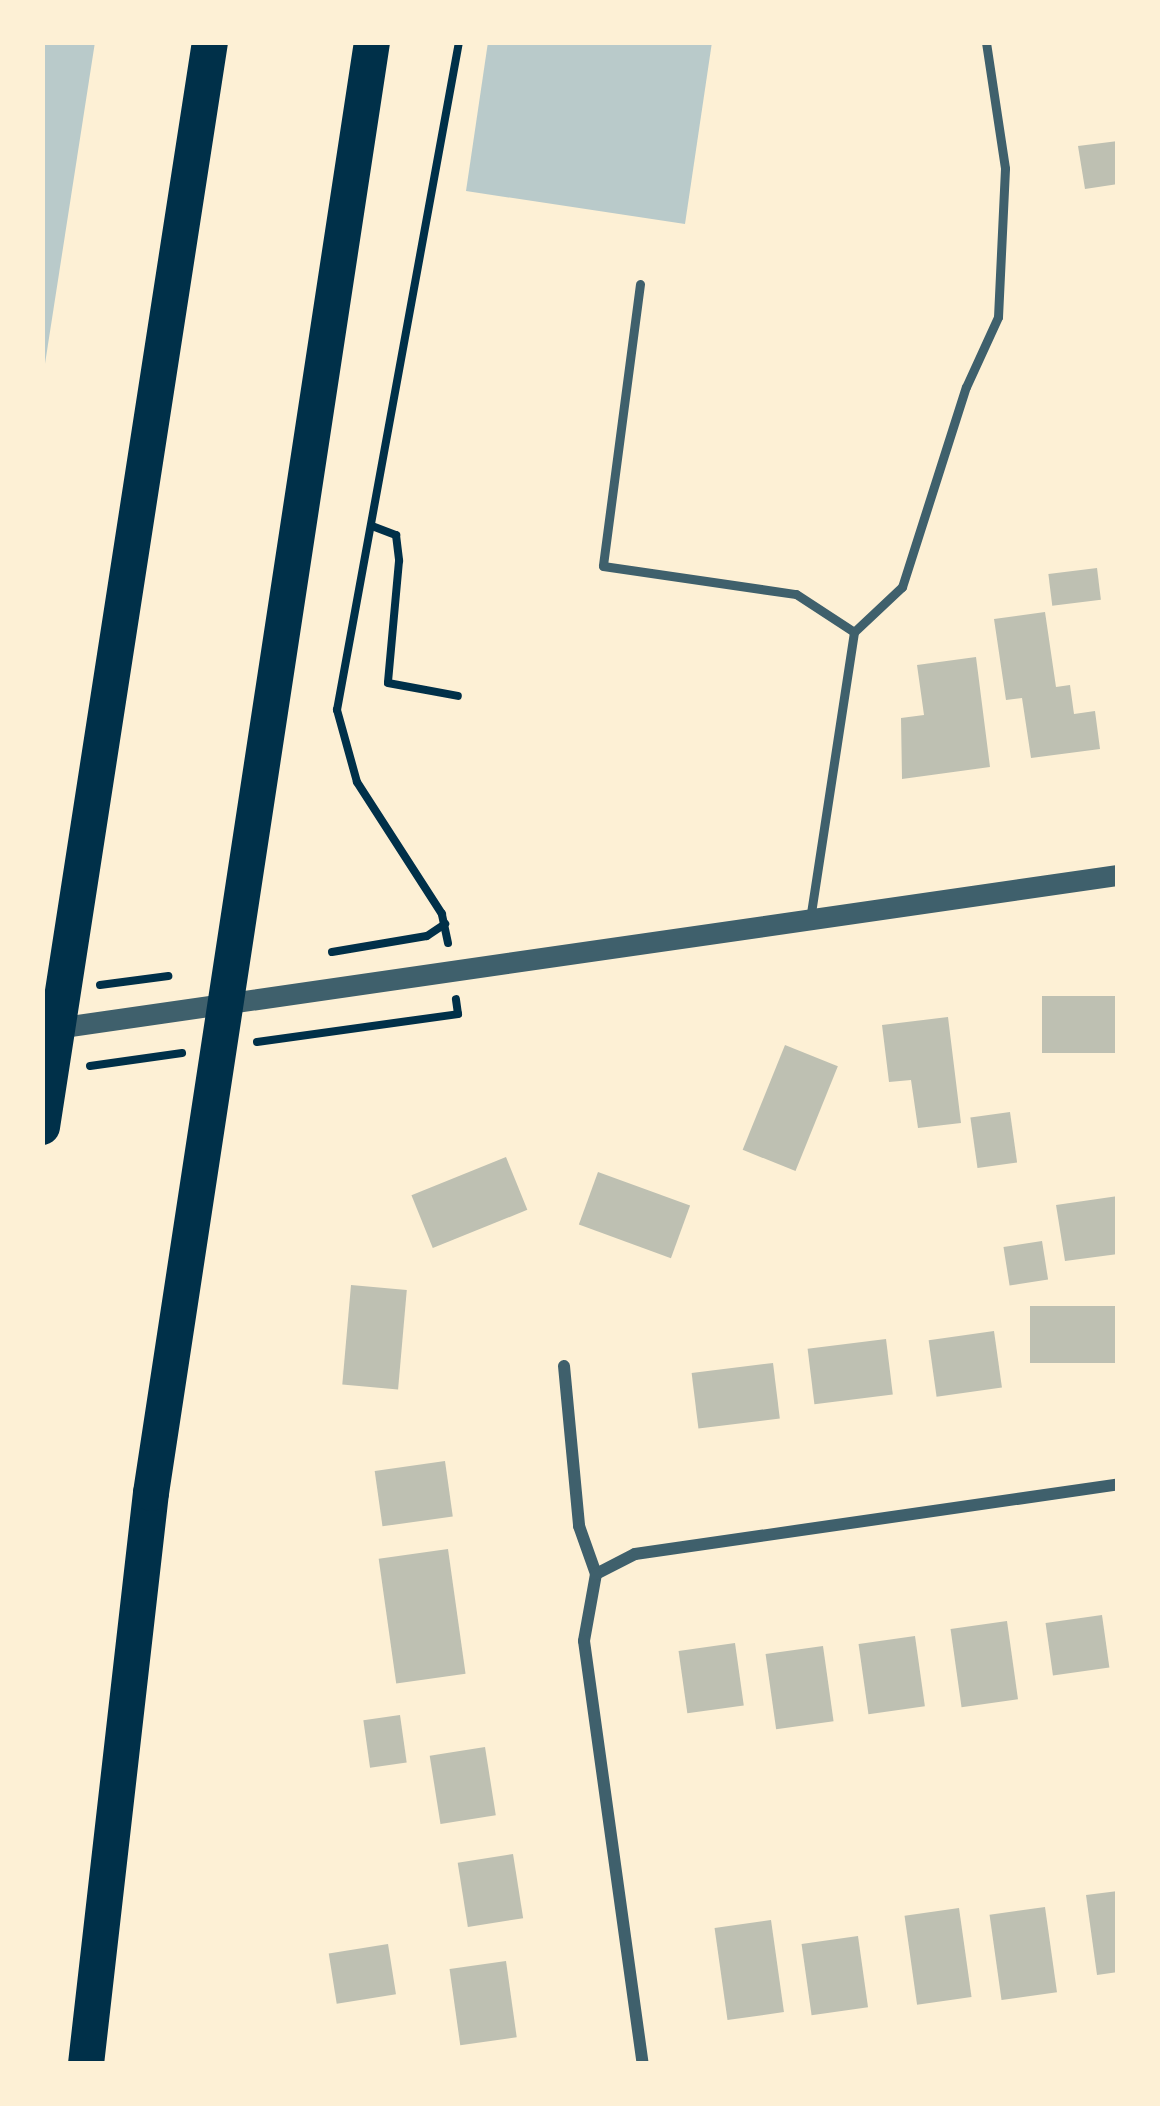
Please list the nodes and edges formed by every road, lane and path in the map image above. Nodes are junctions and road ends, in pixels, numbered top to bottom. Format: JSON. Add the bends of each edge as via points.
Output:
{"nodes":[{"id":1,"x":210,"y":42,"type":"edge"},
{"id":2,"x":372,"y":42,"type":"edge"},
{"id":3,"x":459,"y":42,"type":"edge"},
{"id":4,"x":986,"y":42,"type":"edge"},
{"id":5,"x":640,"y":284,"type":"dead end"},
{"id":6,"x":373,"y":526,"type":"junction"},
{"id":7,"x":854,"y":632,"type":"junction"},
{"id":8,"x":458,"y":696,"type":"dead end"},
{"id":9,"x":1118,"y":875,"type":"edge"},
{"id":10,"x":810,"y":918,"type":"junction"},
{"id":11,"x":354,"y":949,"type":"dead end"},
{"id":12,"x":458,"y":1015,"type":"dead end"},
{"id":13,"x":42,"y":1029,"type":"edge"},
{"id":14,"x":244,"y":1044,"type":"dead end"},
{"id":15,"x":199,"y":1051,"type":"dead end"},
{"id":16,"x":64,"y":1070,"type":"dead end"},
{"id":17,"x":42,"y":1127,"type":"edge"},
{"id":18,"x":564,"y":1366,"type":"dead end"},
{"id":19,"x":1118,"y":1484,"type":"edge"},
{"id":20,"x":596,"y":1574,"type":"junction"},
{"id":21,"x":86,"y":2064,"type":"edge"},
{"id":22,"x":643,"y":2064,"type":"edge"}],
"edges":[{"from":1,"to":17,"type":"highway"},
{"from":2,"to":21,"type":"highway","via":[[151,1493]]},
{"from":3,"to":6,"type":"path"},
{"from":4,"to":7,"type":"lane","via":[[1005,168],[998,317],[966,387],[902,587]]},
{"from":5,"to":7,"type":"lane","via":[[603,566],[796,594]]},
{"from":6,"to":8,"type":"path","via":[[396,535],[399,561],[388,683]]},
{"from":6,"to":11,"type":"path","via":[[337,710],[357,782],[445,923],[427,936]]},
{"from":7,"to":10,"type":"lane"},
{"from":9,"to":10,"type":"street"},
{"from":10,"to":13,"type":"street"},
{"from":12,"to":14,"type":"path"},
{"from":15,"to":16,"type":"path"},
{"from":18,"to":20,"type":"street","via":[[579,1526]]},
{"from":19,"to":20,"type":"street","via":[[635,1554]]},
{"from":20,"to":22,"type":"street","via":[[582,1624]]}]}
